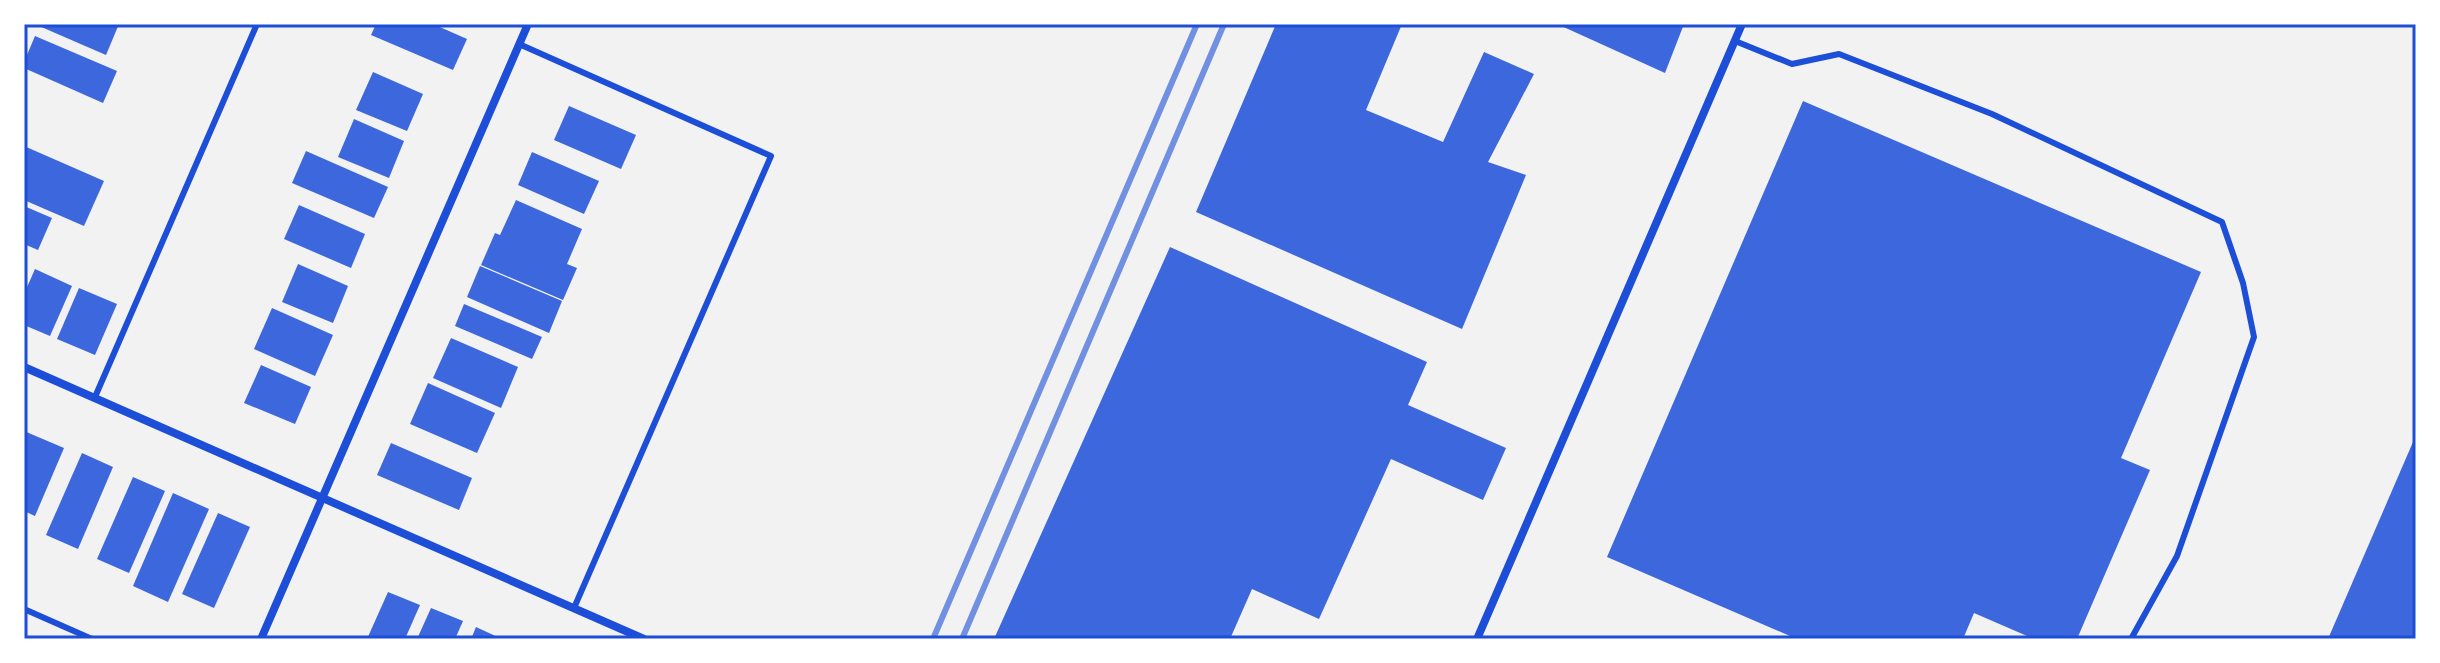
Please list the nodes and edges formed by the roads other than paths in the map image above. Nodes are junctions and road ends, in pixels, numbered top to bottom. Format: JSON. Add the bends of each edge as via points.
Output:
{"nodes":[{"id":1,"x":257,"y":24,"type":"edge"},
{"id":2,"x":528,"y":24,"type":"edge"},
{"id":3,"x":1742,"y":24,"type":"edge"},
{"id":4,"x":1735,"y":41,"type":"junction"},
{"id":5,"x":519,"y":44,"type":"junction"},
{"id":6,"x":24,"y":367,"type":"edge"},
{"id":7,"x":95,"y":397,"type":"junction"},
{"id":8,"x":322,"y":498,"type":"junction"},
{"id":9,"x":574,"y":608,"type":"junction"},
{"id":10,"x":24,"y":609,"type":"edge"},
{"id":11,"x":92,"y":639,"type":"edge"},
{"id":12,"x":261,"y":639,"type":"edge"},
{"id":13,"x":644,"y":639,"type":"edge"},
{"id":14,"x":1477,"y":639,"type":"edge"},
{"id":15,"x":2131,"y":639,"type":"edge"}],
"edges":[{"from":1,"to":7,"type":"lane"},
{"from":2,"to":5,"type":"street"},
{"from":3,"to":4,"type":"street"},
{"from":4,"to":14,"type":"street"},
{"from":4,"to":15,"type":"lane","via":[[1792,64],[1839,54],[1992,114],[2222,222],[2254,337],[2177,556]]},
{"from":5,"to":8,"type":"street"},
{"from":5,"to":9,"type":"lane","via":[[771,156]]},
{"from":6,"to":7,"type":"street"},
{"from":7,"to":8,"type":"street"},
{"from":8,"to":9,"type":"street"},
{"from":8,"to":12,"type":"street"},
{"from":9,"to":13,"type":"street"},
{"from":10,"to":11,"type":"lane"}]}
